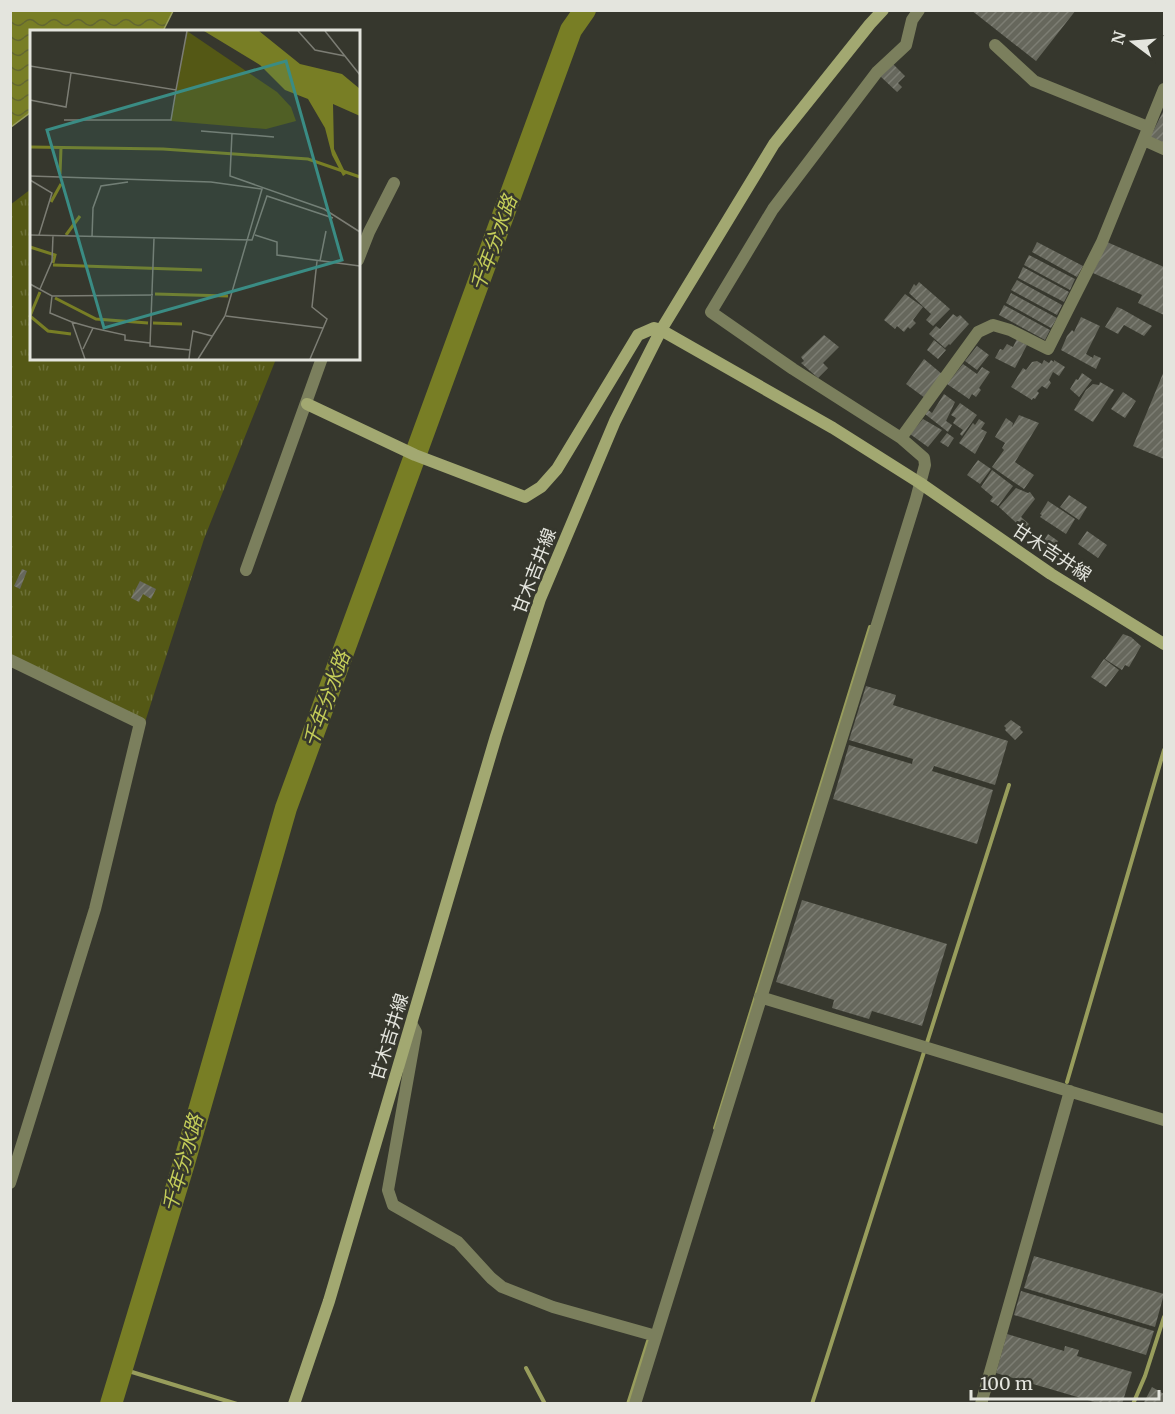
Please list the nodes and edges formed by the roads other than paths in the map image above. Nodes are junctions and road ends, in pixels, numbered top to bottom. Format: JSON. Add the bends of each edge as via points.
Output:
{"nodes":[{"id":1,"x":883,"y":10,"type":"edge"},
{"id":2,"x":919,"y":10,"type":"edge"},
{"id":3,"x":995,"y":45,"type":"dead end"},
{"id":4,"x":1164,"y":89,"type":"edge"},
{"id":5,"x":1148,"y":127,"type":"junction"},
{"id":6,"x":1144,"y":140,"type":"junction"},
{"id":7,"x":1164,"y":149,"type":"edge"},
{"id":8,"x":394,"y":183,"type":"dead end"},
{"id":9,"x":360,"y":255,"type":"edge"},
{"id":10,"x":661,"y":330,"type":"junction"},
{"id":11,"x":321,"y":360,"type":"edge"},
{"id":12,"x":307,"y":404,"type":"junction"},
{"id":13,"x":901,"y":438,"type":"junction"},
{"id":14,"x":920,"y":483,"type":"junction"},
{"id":15,"x":246,"y":570,"type":"dead end"},
{"id":16,"x":1164,"y":644,"type":"edge"},
{"id":17,"x":10,"y":660,"type":"edge"},
{"id":18,"x":760,"y":997,"type":"junction"},
{"id":19,"x":412,"y":1025,"type":"junction"},
{"id":20,"x":1070,"y":1091,"type":"junction"},
{"id":21,"x":1164,"y":1120,"type":"edge"},
{"id":22,"x":10,"y":1183,"type":"edge"},
{"id":23,"x":656,"y":1336,"type":"junction"},
{"id":24,"x":294,"y":1404,"type":"edge"},
{"id":25,"x":635,"y":1404,"type":"edge"},
{"id":26,"x":981,"y":1404,"type":"edge"}],
"edges":[{"from":1,"to":10,"type":"main road","via":[[774,144]]},
{"from":2,"to":13,"type":"street","via":[[912,20],[906,45],[876,72],[773,209],[711,312]]},
{"from":3,"to":5,"type":"street","via":[[1034,81]]},
{"from":4,"to":5,"type":"street"},
{"from":5,"to":6,"type":"street"},
{"from":6,"to":7,"type":"street"},
{"from":6,"to":13,"type":"street","via":[[1102,242],[1048,349],[993,325],[978,332]]},
{"from":8,"to":9,"type":"street"},
{"from":10,"to":12,"type":"main road","via":[[654,328],[638,335],[557,469],[541,487],[525,497],[415,455]]},
{"from":10,"to":14,"type":"main road","name":"甘木吉井線"},
{"from":10,"to":19,"type":"main road","name":"甘木吉井線","via":[[615,421],[540,600]]},
{"from":11,"to":12,"type":"street"},
{"from":12,"to":15,"type":"street"},
{"from":13,"to":14,"type":"street","via":[[924,458]]},
{"from":14,"to":16,"type":"main road","name":"甘木吉井線","via":[[1051,574]]},
{"from":14,"to":18,"type":"street"},
{"from":17,"to":22,"type":"street","via":[[140,723],[95,909]]},
{"from":18,"to":20,"type":"street"},
{"from":18,"to":23,"type":"street"},
{"from":19,"to":23,"type":"street","via":[[416,1032],[388,1190],[393,1205],[458,1242],[502,1287],[553,1307]]},
{"from":19,"to":24,"type":"main road","name":"甘木吉井線"},
{"from":20,"to":21,"type":"street"},
{"from":20,"to":26,"type":"street"},
{"from":23,"to":25,"type":"street"}]}
